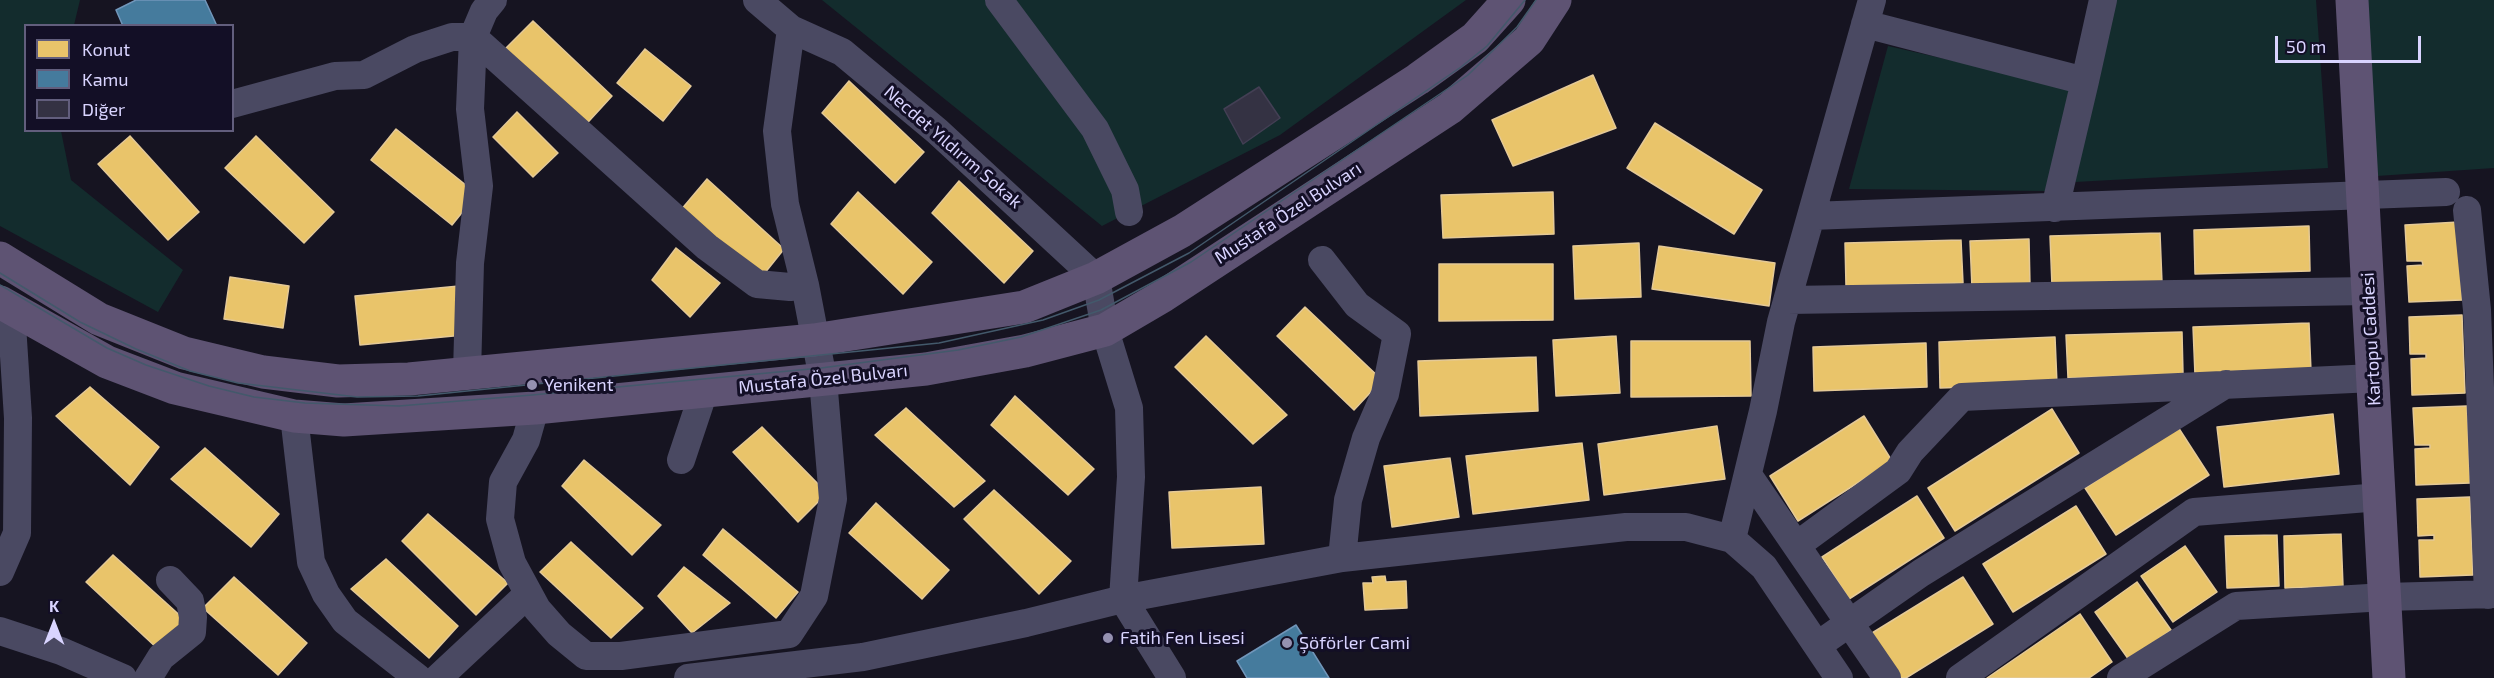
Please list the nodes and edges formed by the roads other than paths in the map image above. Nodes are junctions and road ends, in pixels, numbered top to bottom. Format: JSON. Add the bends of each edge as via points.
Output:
{"nodes":[{"id":1,"x":493,"y":0,"type":"edge"},
{"id":2,"x":757,"y":0,"type":"edge"},
{"id":3,"x":999,"y":0,"type":"edge"},
{"id":4,"x":1509,"y":0,"type":"edge"},
{"id":5,"x":1555,"y":0,"type":"edge"},
{"id":6,"x":2103,"y":0,"type":"edge"},
{"id":7,"x":2352,"y":0,"type":"edge"},
{"id":8,"x":1868,"y":12,"type":"edge"},
{"id":9,"x":791,"y":29,"type":"junction"},
{"id":10,"x":473,"y":37,"type":"junction"},
{"id":11,"x":2085,"y":81,"type":"junction"},
{"id":12,"x":234,"y":103,"type":"edge"},
{"id":13,"x":2446,"y":192,"type":"dead end"},
{"id":14,"x":2363,"y":197,"type":"junction"},
{"id":15,"x":2055,"y":208,"type":"junction"},
{"id":16,"x":2467,"y":210,"type":"dead end"},
{"id":17,"x":1129,"y":212,"type":"dead end"},
{"id":18,"x":1811,"y":216,"type":"junction"},
{"id":19,"x":0,"y":258,"type":"edge"},
{"id":20,"x":1322,"y":260,"type":"dead end"},
{"id":21,"x":1096,"y":278,"type":"junction"},
{"id":22,"x":805,"y":285,"type":"junction"},
{"id":23,"x":2369,"y":291,"type":"junction"},
{"id":24,"x":1788,"y":300,"type":"junction"},
{"id":25,"x":5,"y":305,"type":"edge"},
{"id":26,"x":1105,"y":330,"type":"junction"},
{"id":27,"x":814,"y":340,"type":"junction"},
{"id":28,"x":467,"y":374,"type":"junction"},
{"id":29,"x":2374,"y":378,"type":"junction"},
{"id":30,"x":824,"y":379,"type":"junction"},
{"id":31,"x":2227,"y":384,"type":"junction"},
{"id":32,"x":704,"y":391,"type":"junction"},
{"id":33,"x":535,"y":408,"type":"junction"},
{"id":34,"x":294,"y":416,"type":"junction"},
{"id":35,"x":681,"y":460,"type":"dead end"},
{"id":36,"x":1748,"y":475,"type":"junction"},
{"id":37,"x":2380,"y":497,"type":"junction"},
{"id":38,"x":1732,"y":539,"type":"junction"},
{"id":39,"x":1797,"y":545,"type":"junction"},
{"id":40,"x":1342,"y":558,"type":"junction"},
{"id":41,"x":0,"y":572,"type":"edge"},
{"id":42,"x":170,"y":580,"type":"dead end"},
{"id":43,"x":2491,"y":584,"type":"edge"},
{"id":44,"x":528,"y":594,"type":"junction"},
{"id":45,"x":2385,"y":597,"type":"junction"},
{"id":46,"x":1123,"y":599,"type":"junction"},
{"id":47,"x":1851,"y":623,"type":"junction"},
{"id":48,"x":0,"y":631,"type":"edge"},
{"id":49,"x":1818,"y":645,"type":"junction"},
{"id":50,"x":123,"y":678,"type":"edge"},
{"id":51,"x":148,"y":678,"type":"edge"},
{"id":52,"x":418,"y":678,"type":"edge"},
{"id":53,"x":438,"y":678,"type":"edge"},
{"id":54,"x":688,"y":678,"type":"edge"},
{"id":55,"x":1173,"y":678,"type":"edge"},
{"id":56,"x":1839,"y":678,"type":"edge"},
{"id":57,"x":1887,"y":678,"type":"edge"},
{"id":58,"x":1960,"y":678,"type":"edge"},
{"id":59,"x":2121,"y":678,"type":"edge"},
{"id":60,"x":2389,"y":678,"type":"edge"}],
"edges":[{"from":1,"to":10,"type":"street"},
{"from":2,"to":9,"type":"street","name":"Necdet Yıldırım Sokak"},
{"from":3,"to":17,"type":"street","via":[[1095,129],[1125,190]]},
{"from":4,"to":21,"type":"main road","via":[[1475,38],[1418,79],[1182,231]]},
{"from":5,"to":26,"type":"main road","name":"Mustafa Özel Bulvarı","via":[[1529,40],[1450,108]]},
{"from":6,"to":11,"type":"street"},
{"from":7,"to":14,"type":"main road","name":"Kartopu Caddesi"},
{"from":8,"to":11,"type":"street"},
{"from":8,"to":18,"type":"street"},
{"from":9,"to":21,"type":"street","name":"Necdet Yıldırım Sokak","via":[[842,52],[937,131]]},
{"from":9,"to":22,"type":"street","via":[[777,131],[785,204]]},
{"from":10,"to":12,"type":"street","via":[[452,37],[364,75],[335,76]]},
{"from":10,"to":22,"type":"street","via":[[707,248],[756,284]]},
{"from":10,"to":28,"type":"street","via":[[470,109],[479,186],[470,263]]},
{"from":11,"to":15,"type":"street"},
{"from":13,"to":14,"type":"street"},
{"from":14,"to":15,"type":"street"},
{"from":14,"to":23,"type":"main road","name":"Kartopu Caddesi"},
{"from":15,"to":18,"type":"street"},
{"from":16,"to":43,"type":"street","via":[[2477,310]]},
{"from":18,"to":24,"type":"street"},
{"from":19,"to":28,"type":"main road","via":[[99,319],[195,356],[263,372],[338,381]]},
{"from":20,"to":40,"type":"street","via":[[1357,305],[1397,334],[1384,394],[1348,500]]},
{"from":21,"to":26,"type":"street"},
{"from":21,"to":27,"type":"main road","via":[[1024,307]]},
{"from":22,"to":27,"type":"street"},
{"from":23,"to":24,"type":"street"},
{"from":23,"to":29,"type":"main road","name":"Kartopu Caddesi"},
{"from":24,"to":36,"type":"street"},
{"from":25,"to":34,"type":"main road","name":"Mustafa Özel Bulvarı","via":[[107,362],[175,388]]},
{"from":25,"to":41,"type":"street","via":[[18,418],[17,534]]},
{"from":26,"to":30,"type":"main road","name":"Mustafa Özel Bulvarı","via":[[1025,351],[926,369]]},
{"from":26,"to":46,"type":"street","via":[[1129,408],[1131,477]]},
{"from":27,"to":28,"type":"main road"},
{"from":27,"to":30,"type":"street"},
{"from":29,"to":31,"type":"street"},
{"from":29,"to":37,"type":"main road","name":"Kartopu Caddesi"},
{"from":30,"to":32,"type":"main road","name":"Mustafa Özel Bulvarı"},
{"from":30,"to":44,"type":"street","via":[[833,499],[814,596],[789,634],[621,656],[586,656],[559,634]]},
{"from":31,"to":39,"type":"street","via":[[1962,397],[1910,452],[1898,471]]},
{"from":31,"to":47,"type":"street","via":[[1921,573]]},
{"from":32,"to":33,"type":"main road","name":"Mustafa Özel Bulvarı"},
{"from":32,"to":35,"type":"street"},
{"from":33,"to":34,"type":"main road","name":"Mustafa Özel Bulvarı","via":[[344,420]]},
{"from":33,"to":44,"type":"street","via":[[526,440],[503,482],[500,519],[512,563]]},
{"from":34,"to":52,"type":"street","via":[[311,562],[326,594],[345,621]]},
{"from":36,"to":38,"type":"street"},
{"from":36,"to":39,"type":"street"},
{"from":37,"to":45,"type":"main road","name":"Kartopu Caddesi"},
{"from":37,"to":58,"type":"street","via":[[2194,512]]},
{"from":38,"to":40,"type":"street","via":[[1686,527],[1626,527]]},
{"from":38,"to":49,"type":"street","via":[[1764,567]]},
{"from":39,"to":47,"type":"street"},
{"from":40,"to":46,"type":"street"},
{"from":42,"to":51,"type":"street","via":[[190,601],[192,632],[161,657]]},
{"from":43,"to":45,"type":"street"},
{"from":44,"to":53,"type":"street"},
{"from":45,"to":59,"type":"street","via":[[2236,606]]},
{"from":45,"to":60,"type":"main road","name":"Kartopu Caddesi"},
{"from":46,"to":54,"type":"street","via":[[863,657]]},
{"from":46,"to":55,"type":"street"},
{"from":47,"to":49,"type":"street"},
{"from":47,"to":57,"type":"street"},
{"from":48,"to":50,"type":"street","via":[[61,651]]},
{"from":49,"to":56,"type":"street"}]}
